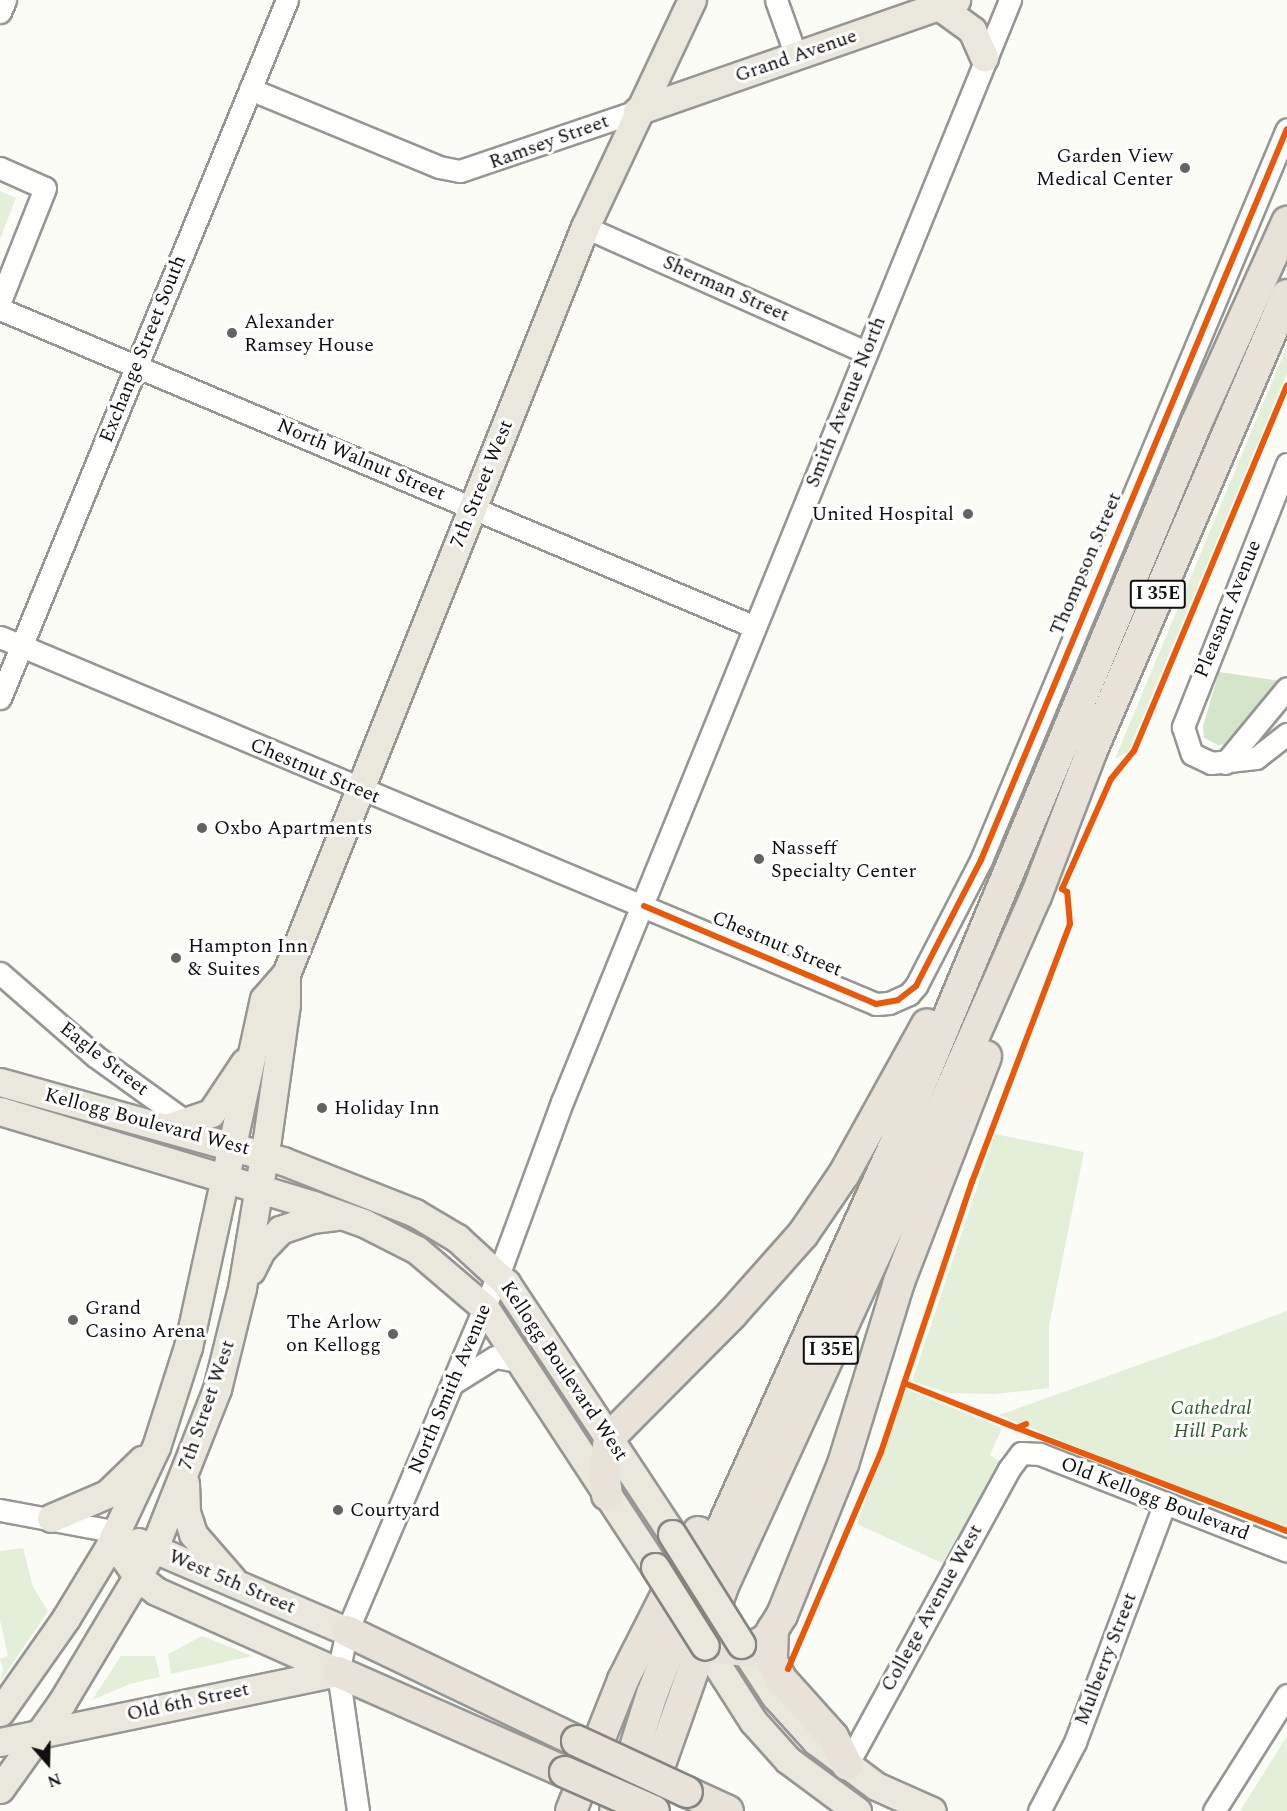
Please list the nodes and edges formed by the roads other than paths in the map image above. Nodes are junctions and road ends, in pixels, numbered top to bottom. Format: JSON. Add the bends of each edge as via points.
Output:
{"nodes":[{"id":1,"x":5,"y":0,"type":"edge"},
{"id":2,"x":287,"y":0,"type":"edge"},
{"id":3,"x":692,"y":0,"type":"edge"},
{"id":4,"x":776,"y":0,"type":"edge"},
{"id":5,"x":1010,"y":0,"type":"edge"},
{"id":6,"x":947,"y":3,"type":"edge"},
{"id":7,"x":0,"y":12,"type":"edge"},
{"id":8,"x":796,"y":56,"type":"junction"},
{"id":9,"x":984,"y":57,"type":"junction"},
{"id":10,"x":250,"y":89,"type":"junction"},
{"id":11,"x":637,"y":111,"type":"junction"},
{"id":12,"x":1287,"y":129,"type":"edge"},
{"id":13,"x":0,"y":168,"type":"edge"},
{"id":14,"x":1287,"y":222,"type":"edge"},
{"id":15,"x":585,"y":227,"type":"junction"},
{"id":16,"x":1287,"y":295,"type":"edge"},
{"id":17,"x":0,"y":301,"type":"edge"},
{"id":18,"x":0,"y":309,"type":"edge"},
{"id":19,"x":866,"y":352,"type":"junction"},
{"id":20,"x":137,"y":366,"type":"junction"},
{"id":21,"x":1287,"y":464,"type":"edge"},
{"id":22,"x":474,"y":506,"type":"junction"},
{"id":23,"x":755,"y":627,"type":"junction"},
{"id":24,"x":0,"y":637,"type":"edge"},
{"id":25,"x":22,"y":646,"type":"junction"},
{"id":26,"x":1287,"y":688,"type":"edge"},
{"id":27,"x":0,"y":699,"type":"edge"},
{"id":28,"x":1287,"y":734,"type":"edge"},
{"id":29,"x":1225,"y":763,"type":"junction"},
{"id":30,"x":359,"y":790,"type":"junction"},
{"id":31,"x":1036,"y":896,"type":"junction"},
{"id":32,"x":644,"y":906,"type":"junction"},
{"id":33,"x":970,"y":963,"type":"junction"},
{"id":34,"x":0,"y":973,"type":"edge"},
{"id":35,"x":286,"y":974,"type":"junction"},
{"id":36,"x":898,"y":1000,"type":"joint"},
{"id":37,"x":252,"y":1051,"type":"junction"},
{"id":38,"x":0,"y":1082,"type":"edge"},
{"id":39,"x":0,"y":1112,"type":"edge"},
{"id":40,"x":177,"y":1125,"type":"junction"},
{"id":41,"x":223,"y":1143,"type":"junction"},
{"id":42,"x":265,"y":1155,"type":"junction"},
{"id":43,"x":226,"y":1181,"type":"junction"},
{"id":44,"x":258,"y":1190,"type":"junction"},
{"id":45,"x":343,"y":1216,"type":"junction"},
{"id":46,"x":499,"y":1273,"type":"junction"},
{"id":47,"x":242,"y":1288,"type":"junction"},
{"id":48,"x":485,"y":1308,"type":"junction"},
{"id":49,"x":522,"y":1362,"type":"junction"},
{"id":50,"x":453,"y":1383,"type":"junction"},
{"id":51,"x":785,"y":1384,"type":"junction"},
{"id":52,"x":609,"y":1438,"type":"junction"},
{"id":53,"x":156,"y":1447,"type":"junction"},
{"id":54,"x":1021,"y":1453,"type":"joint"},
{"id":55,"x":185,"y":1472,"type":"junction"},
{"id":56,"x":607,"y":1495,"type":"junction"},
{"id":57,"x":1165,"y":1503,"type":"junction"},
{"id":58,"x":0,"y":1510,"type":"edge"},
{"id":59,"x":51,"y":1518,"type":"junction"},
{"id":60,"x":117,"y":1532,"type":"junction"},
{"id":61,"x":154,"y":1548,"type":"junction"},
{"id":62,"x":1287,"y":1551,"type":"edge"},
{"id":63,"x":138,"y":1577,"type":"junction"},
{"id":64,"x":235,"y":1582,"type":"junction"},
{"id":65,"x":773,"y":1629,"type":"junction"},
{"id":66,"x":347,"y":1631,"type":"junction"},
{"id":67,"x":705,"y":1646,"type":"junction"},
{"id":68,"x":741,"y":1649,"type":"junction"},
{"id":69,"x":338,"y":1672,"type":"junction"},
{"id":70,"x":1287,"y":1695,"type":"edge"},
{"id":71,"x":0,"y":1712,"type":"edge"},
{"id":72,"x":39,"y":1734,"type":"junction"},
{"id":73,"x":0,"y":1742,"type":"edge"},
{"id":74,"x":847,"y":1765,"type":"junction"},
{"id":75,"x":0,"y":1789,"type":"edge"},
{"id":76,"x":358,"y":1811,"type":"edge"},
{"id":77,"x":571,"y":1811,"type":"edge"},
{"id":78,"x":615,"y":1811,"type":"edge"},
{"id":79,"x":644,"y":1811,"type":"edge"},
{"id":80,"x":654,"y":1811,"type":"edge"},
{"id":81,"x":728,"y":1811,"type":"edge"},
{"id":82,"x":857,"y":1811,"type":"edge"},
{"id":83,"x":932,"y":1811,"type":"edge"},
{"id":84,"x":1039,"y":1811,"type":"edge"},
{"id":85,"x":1214,"y":1811,"type":"edge"}],
"edges":[{"from":1,"to":7,"type":"street"},
{"from":2,"to":10,"type":"street","name":"Exchange Street South"},
{"from":3,"to":11,"type":"main road","name":"7th Street West"},
{"from":4,"to":8,"type":"street"},
{"from":5,"to":9,"type":"street","name":"Smith Avenue North"},
{"from":6,"to":8,"type":"main road","name":"Grand Avenue"},
{"from":6,"to":9,"type":"main road","via":[[972,30]]},
{"from":8,"to":11,"type":"main road","name":"Grand Avenue"},
{"from":9,"to":19,"type":"street","name":"Smith Avenue North"},
{"from":10,"to":11,"type":"street","name":"Ramsey Street","via":[[460,171]]},
{"from":10,"to":20,"type":"street","name":"Exchange Street South"},
{"from":11,"to":15,"type":"main road","name":"7th Street West"},
{"from":12,"to":36,"type":"street","name":"Thompson Street","via":[[981,860],[916,986]]},
{"from":13,"to":17,"type":"street","via":[[45,188]]},
{"from":14,"to":33,"type":"highway","number":"I 35E","via":[[1196,424]]},
{"from":15,"to":19,"type":"street","name":"Sherman Street"},
{"from":15,"to":22,"type":"main road","name":"7th Street West"},
{"from":16,"to":31,"type":"highway","number":"I 35E","via":[[1097,739]]},
{"from":18,"to":20,"type":"street","name":"North Walnut Street"},
{"from":19,"to":23,"type":"street","name":"Smith Avenue North"},
{"from":20,"to":22,"type":"street","name":"North Walnut Street"},
{"from":20,"to":25,"type":"street","name":"Exchange Street South"},
{"from":21,"to":29,"type":"street","name":"Pleasant Avenue","via":[[1185,716],[1183,736],[1192,754],[1211,763]]},
{"from":22,"to":23,"type":"street","name":"North Walnut Street"},
{"from":22,"to":30,"type":"main road","name":"7th Street West"},
{"from":23,"to":32,"type":"street","name":"Smith Avenue North"},
{"from":24,"to":25,"type":"street","name":"Chestnut Street"},
{"from":25,"to":27,"type":"street","name":"Exchange Street South"},
{"from":25,"to":30,"type":"street","name":"Chestnut Street"},
{"from":26,"to":29,"type":"street"},
{"from":28,"to":29,"type":"street","via":[[1267,753]]},
{"from":30,"to":32,"type":"street","name":"Chestnut Street"},
{"from":30,"to":35,"type":"main road","name":"7th Street West"},
{"from":31,"to":65,"type":"highway","via":[[994,1037],[899,1282],[843,1464]]},
{"from":31,"to":79,"type":"highway","number":"I 35E","via":[[723,1586],[676,1709]]},
{"from":32,"to":36,"type":"street","name":"Chestnut Street","via":[[876,1004]]},
{"from":32,"to":46,"type":"street","name":"North Smith Avenue","via":[[562,1102]]},
{"from":33,"to":51,"type":"highway","number":"I 35E","via":[[896,1142]]},
{"from":33,"to":52,"type":"highway","via":[[936,1008],[844,1174],[802,1234],[732,1314]]},
{"from":34,"to":40,"type":"street","name":"Eagle Street"},
{"from":35,"to":37,"type":"main road","name":"7th Street West","via":[[264,999]]},
{"from":35,"to":42,"type":"main road","name":"7th Street West","via":[[286,1004]]},
{"from":37,"to":40,"type":"main road","via":[[211,1113]]},
{"from":37,"to":41,"type":"main road","name":"7th Street West"},
{"from":38,"to":40,"type":"main road","name":"Kellogg Boulevard West"},
{"from":39,"to":43,"type":"main road","name":"Kellogg Boulevard West"},
{"from":40,"to":41,"type":"main road","name":"Kellogg Boulevard West"},
{"from":41,"to":42,"type":"main road","name":"Kellogg Boulevard West"},
{"from":41,"to":43,"type":"main road","name":"7th Street West"},
{"from":42,"to":44,"type":"main road","name":"7th Street West"},
{"from":42,"to":46,"type":"main road","name":"Kellogg Boulevard West","via":[[415,1214],[457,1238]]},
{"from":43,"to":44,"type":"main road","name":"Kellogg Boulevard West"},
{"from":43,"to":53,"type":"main road","name":"7th Street West","via":[[188,1347]]},
{"from":44,"to":45,"type":"main road","name":"Kellogg Boulevard West"},
{"from":44,"to":47,"type":"main road","name":"7th Street West"},
{"from":45,"to":47,"type":"main road","via":[[312,1219],[280,1230],[261,1250]]},
{"from":45,"to":48,"type":"main road","name":"Kellogg Boulevard West","via":[[417,1250]]},
{"from":46,"to":48,"type":"street","name":"North Smith Avenue"},
{"from":46,"to":52,"type":"main road","name":"Kellogg Boulevard West"},
{"from":47,"to":55,"type":"main road","name":"7th Street West","via":[[217,1389]]},
{"from":48,"to":49,"type":"main road","name":"Kellogg Boulevard West"},
{"from":48,"to":50,"type":"street","name":"North Smith Avenue"},
{"from":49,"to":50,"type":"street","via":[[495,1357]]},
{"from":49,"to":56,"type":"main road","name":"Kellogg Boulevard West"},
{"from":50,"to":66,"type":"street","name":"North Smith Avenue"},
{"from":51,"to":77,"type":"highway","via":[[660,1603],[609,1711]]},
{"from":51,"to":78,"type":"highway","number":"I 35E","via":[[669,1649]]},
{"from":52,"to":56,"type":"highway","via":[[603,1471]]},
{"from":52,"to":68,"type":"main road","name":"Kellogg Boulevard West","bridge":true},
{"from":53,"to":59,"type":"main road","via":[[107,1494]]},
{"from":53,"to":60,"type":"main road","name":"7th Street West"},
{"from":54,"to":57,"type":"street","name":"Old Kellogg Boulevard","via":[[1040,1454]]},
{"from":54,"to":74,"type":"street","name":"College Avenue West","via":[[1008,1469]]},
{"from":55,"to":61,"type":"main road","name":"7th Street West"},
{"from":55,"to":64,"type":"main road","via":[[186,1512],[193,1534]]},
{"from":56,"to":67,"type":"main road","name":"Kellogg Boulevard West","bridge":true},
{"from":57,"to":62,"type":"street","name":"Old Kellogg Boulevard"},
{"from":57,"to":84,"type":"street","name":"Mulberry Street","via":[[1075,1742]]},
{"from":58,"to":59,"type":"street"},
{"from":59,"to":60,"type":"street"},
{"from":60,"to":61,"type":"main road","name":"West 5th Street"},
{"from":60,"to":63,"type":"main road","via":[[121,1553]]},
{"from":60,"to":71,"type":"main road","name":"7th Street West","via":[[66,1618]]},
{"from":61,"to":63,"type":"main road","name":"7th Street West"},
{"from":61,"to":64,"type":"main road","name":"West 5th Street"},
{"from":63,"to":69,"type":"main road","name":"West 5th Street","via":[[156,1591]]},
{"from":63,"to":72,"type":"main road","name":"7th Street West"},
{"from":64,"to":66,"type":"main road","name":"West 5th Street"},
{"from":65,"to":68,"type":"highway","via":[[767,1639]]},
{"from":65,"to":74,"type":"highway","via":[[772,1661],[781,1679],[833,1737]]},
{"from":66,"to":69,"type":"street","name":"North Smith Avenue"},
{"from":66,"to":81,"type":"highway","bridge":true},
{"from":67,"to":68,"type":"highway"},
{"from":67,"to":82,"type":"main road","name":"Kellogg Boulevard West","via":[[753,1721],[788,1760]]},
{"from":68,"to":74,"type":"main road","name":"Kellogg Boulevard West","via":[[816,1741]]},
{"from":69,"to":72,"type":"main road","name":"Old 6th Street"},
{"from":69,"to":76,"type":"street"},
{"from":69,"to":80,"type":"highway","bridge":true},
{"from":70,"to":85,"type":"street"},
{"from":72,"to":73,"type":"main road","name":"Old 6th Street"},
{"from":72,"to":75,"type":"main road","name":"7th Street West"},
{"from":74,"to":83,"type":"main road","name":"Kellogg Boulevard West","via":[[876,1786]]}]}
